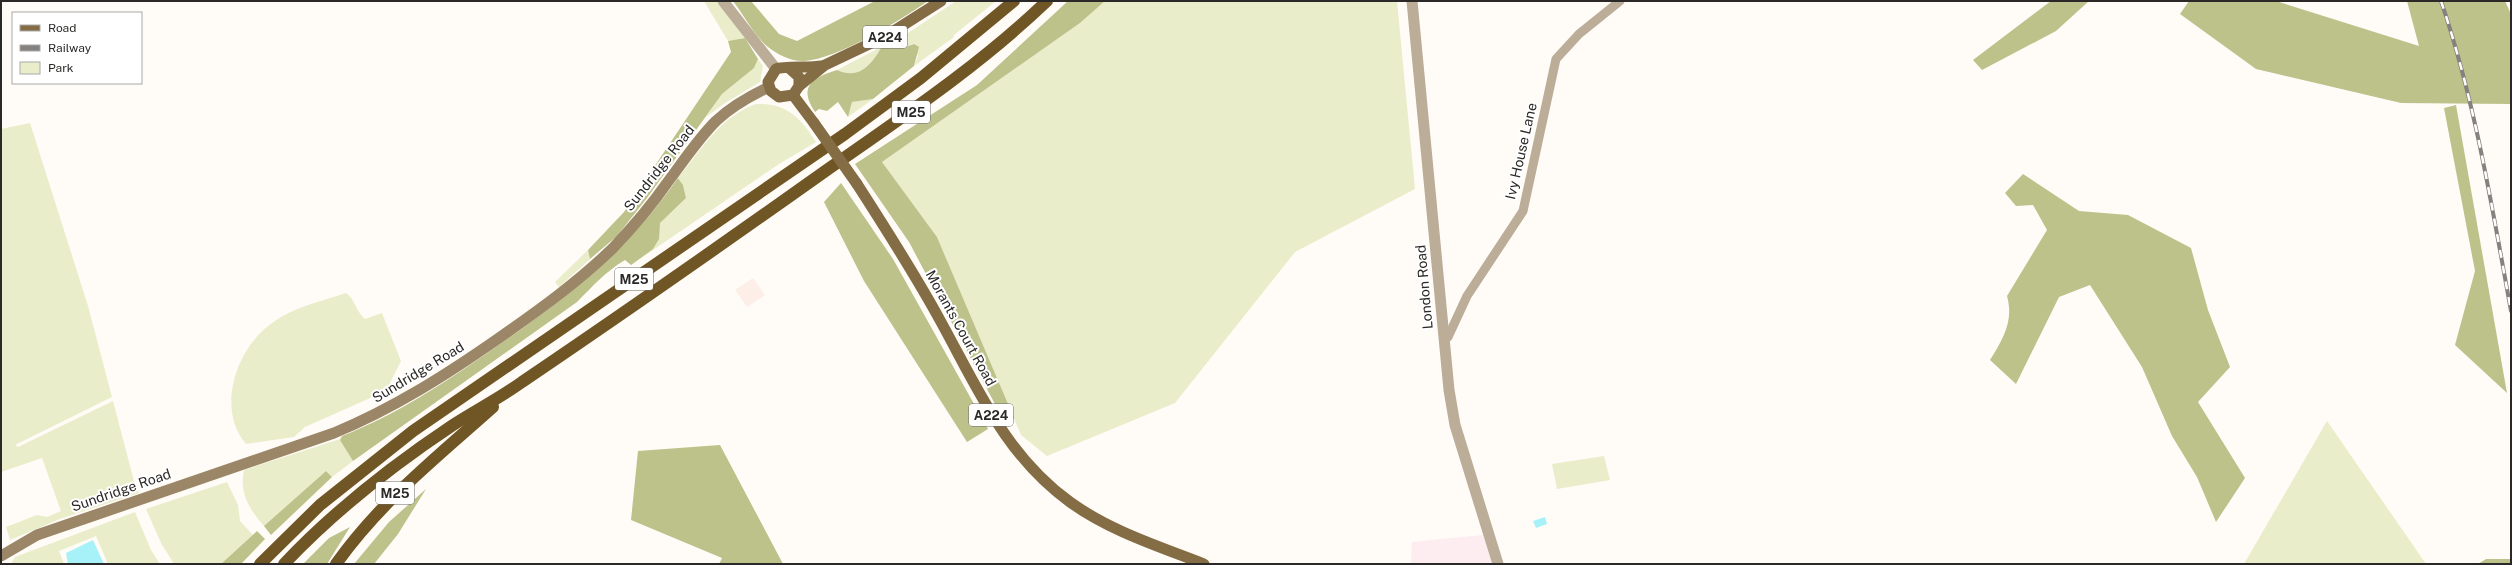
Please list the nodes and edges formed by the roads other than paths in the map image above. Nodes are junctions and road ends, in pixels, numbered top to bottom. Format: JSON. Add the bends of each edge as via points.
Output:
{"nodes":[{"id":1,"x":723,"y":1,"type":"edge"},
{"id":2,"x":941,"y":1,"type":"edge"},
{"id":3,"x":1014,"y":1,"type":"edge"},
{"id":4,"x":1047,"y":1,"type":"edge"},
{"id":5,"x":1412,"y":1,"type":"edge"},
{"id":6,"x":1620,"y":1,"type":"edge"},
{"id":7,"x":825,"y":65,"type":"junction"},
{"id":8,"x":789,"y":68,"type":"junction"},
{"id":9,"x":776,"y":69,"type":"junction"},
{"id":10,"x":769,"y":87,"type":"junction"},
{"id":11,"x":796,"y":91,"type":"junction"},
{"id":12,"x":1444,"y":339,"type":"junction"},
{"id":13,"x":515,"y":388,"type":"junction"},
{"id":14,"x":1,"y":556,"type":"edge"},
{"id":15,"x":260,"y":564,"type":"edge"},
{"id":16,"x":284,"y":564,"type":"edge"},
{"id":17,"x":336,"y":564,"type":"edge"},
{"id":18,"x":1204,"y":564,"type":"edge"},
{"id":19,"x":1498,"y":564,"type":"edge"}],
"edges":[{"from":1,"to":9,"type":"street"},
{"from":2,"to":7,"type":"main road","number":"A224","via":[[886,36]]},
{"from":3,"to":15,"type":"highway","number":"M25","via":[[958,49],[864,120],[407,436],[320,505]]},
{"from":4,"to":13,"type":"highway","number":"M25","via":[[992,50],[906,115]]},
{"from":5,"to":12,"type":"street","name":"London Road"},
{"from":6,"to":12,"type":"street","name":"Ivy House Lane","via":[[1579,34],[1556,59],[1523,211],[1467,296],[1448,337]]},
{"from":7,"to":8,"type":"main road","number":"A224","via":[[804,69]]},
{"from":7,"to":11,"type":"main road","number":"A224"},
{"from":8,"to":9,"type":"main road"},
{"from":8,"to":11,"type":"main road","via":[[799,77]]},
{"from":9,"to":10,"type":"main road","via":[[770,77]]},
{"from":10,"to":11,"type":"main road","via":[[779,97]]},
{"from":10,"to":14,"type":"main road","name":"Sundridge Road","via":[[741,102],[716,121],[692,147],[643,214],[613,248],[572,284],[528,318],[408,399],[334,433],[37,535]]},
{"from":11,"to":18,"type":"main road","name":"Morants Court Road","number":"A224","bridge":true,"via":[[814,123],[899,248],[998,428],[1029,466],[1065,498],[1093,517],[1121,532]]},
{"from":12,"to":19,"type":"street","name":"London Road","via":[[1455,426]]},
{"from":13,"to":16,"type":"highway","number":"M25","via":[[455,424],[397,465],[342,508]]},
{"from":13,"to":17,"type":"highway","number":"M25","via":[[402,486],[362,529]]}]}
